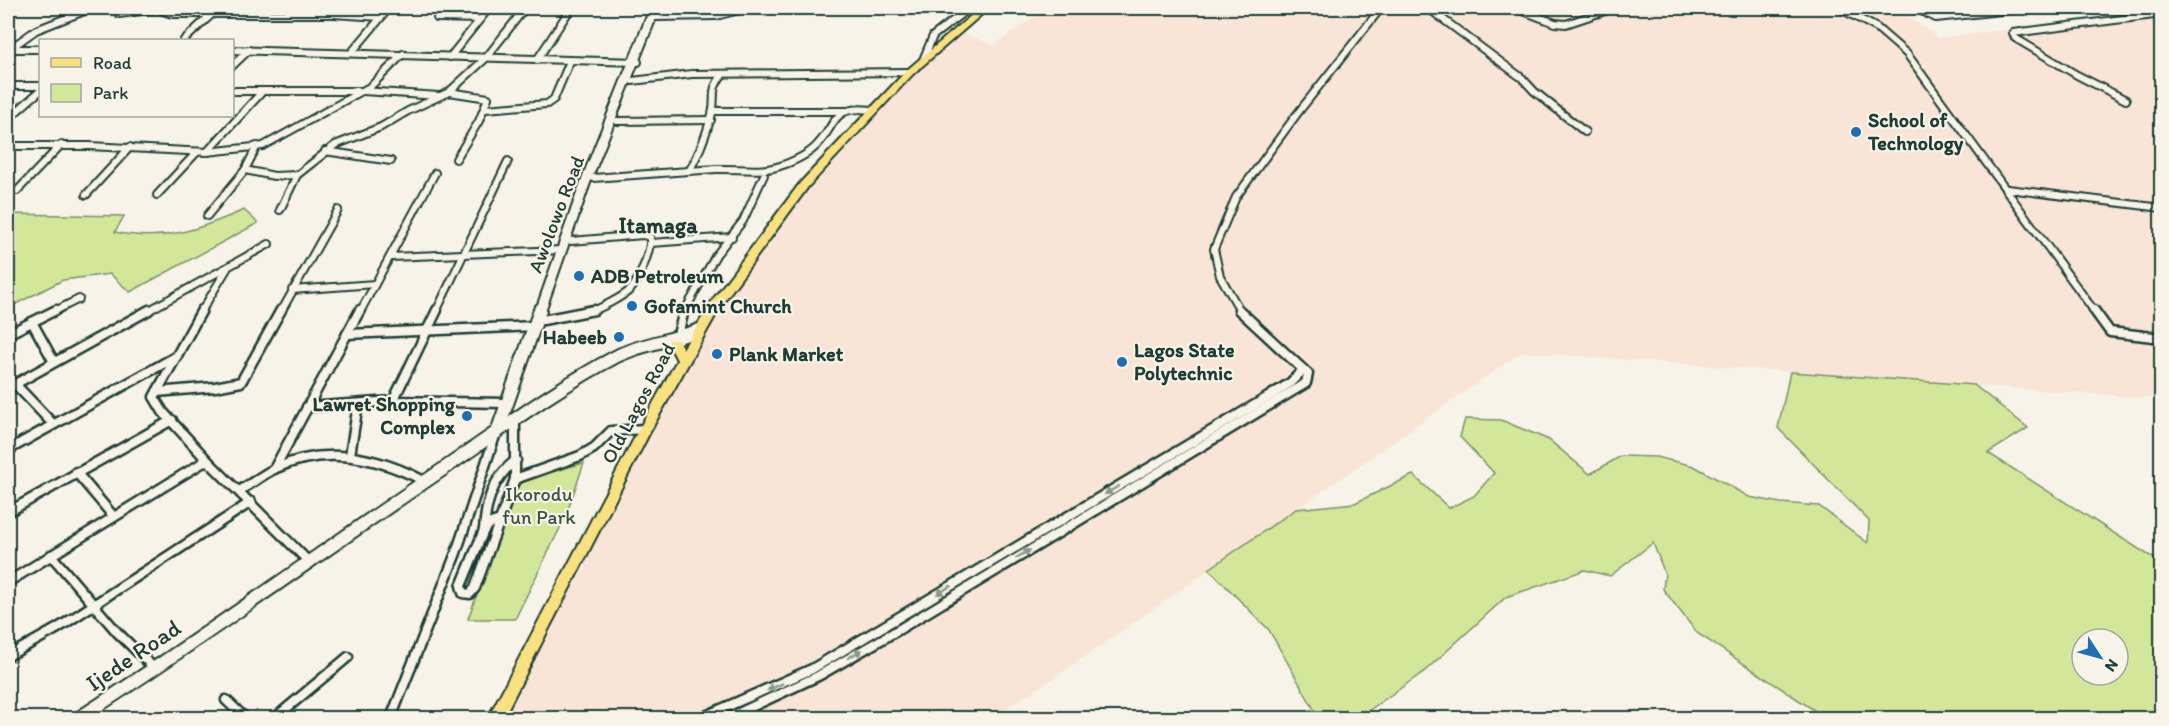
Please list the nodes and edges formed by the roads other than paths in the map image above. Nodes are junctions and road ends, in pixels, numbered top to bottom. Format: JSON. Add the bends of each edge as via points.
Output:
{"nodes":[{"id":1,"x":92,"y":8,"type":"edge"},
{"id":2,"x":339,"y":8,"type":"edge"},
{"id":3,"x":389,"y":8,"type":"edge"},
{"id":4,"x":442,"y":8,"type":"edge"},
{"id":5,"x":489,"y":8,"type":"edge"},
{"id":6,"x":525,"y":8,"type":"edge"},
{"id":7,"x":571,"y":8,"type":"edge"},
{"id":8,"x":699,"y":8,"type":"edge"},
{"id":9,"x":747,"y":8,"type":"edge"},
{"id":10,"x":969,"y":8,"type":"edge"},
{"id":11,"x":985,"y":8,"type":"edge"},
{"id":12,"x":1381,"y":8,"type":"edge"},
{"id":13,"x":1428,"y":8,"type":"edge"},
{"id":14,"x":1515,"y":8,"type":"edge"},
{"id":15,"x":1614,"y":8,"type":"edge"},
{"id":16,"x":1839,"y":8,"type":"edge"},
{"id":17,"x":1915,"y":8,"type":"edge"},
{"id":18,"x":1981,"y":8,"type":"edge"},
{"id":19,"x":2029,"y":8,"type":"edge"},
{"id":20,"x":2110,"y":8,"type":"edge"},
{"id":21,"x":2142,"y":8,"type":"edge"},
{"id":22,"x":82,"y":9,"type":"edge"},
{"id":23,"x":163,"y":9,"type":"edge"},
{"id":24,"x":657,"y":11,"type":"edge"},
{"id":25,"x":1990,"y":12,"type":"junction"},
{"id":26,"x":119,"y":14,"type":"dead end"},
{"id":27,"x":212,"y":14,"type":"junction"},
{"id":28,"x":333,"y":14,"type":"junction"},
{"id":29,"x":2162,"y":14,"type":"edge"},
{"id":30,"x":693,"y":16,"type":"junction"},
{"id":31,"x":381,"y":17,"type":"junction"},
{"id":32,"x":480,"y":19,"type":"junction"},
{"id":33,"x":185,"y":39,"type":"edge"},
{"id":34,"x":8,"y":50,"type":"edge"},
{"id":35,"x":39,"y":50,"type":"edge"},
{"id":36,"x":234,"y":50,"type":"edge"},
{"id":37,"x":249,"y":50,"type":"junction"},
{"id":38,"x":352,"y":52,"type":"junction"},
{"id":39,"x":403,"y":54,"type":"junction"},
{"id":40,"x":450,"y":57,"type":"junction"},
{"id":41,"x":486,"y":58,"type":"junction"},
{"id":42,"x":537,"y":60,"type":"junction"},
{"id":43,"x":923,"y":60,"type":"junction"},
{"id":44,"x":570,"y":61,"type":"junction"},
{"id":45,"x":635,"y":62,"type":"junction"},
{"id":46,"x":234,"y":64,"type":"edge"},
{"id":47,"x":910,"y":72,"type":"junction"},
{"id":48,"x":723,"y":74,"type":"junction"},
{"id":49,"x":632,"y":81,"type":"junction"},
{"id":50,"x":8,"y":86,"type":"edge"},
{"id":51,"x":39,"y":89,"type":"edge"},
{"id":52,"x":39,"y":90,"type":"edge"},
{"id":53,"x":234,"y":91,"type":"edge"},
{"id":54,"x":363,"y":91,"type":"junction"},
{"id":55,"x":449,"y":92,"type":"junction"},
{"id":56,"x":261,"y":93,"type":"junction"},
{"id":57,"x":441,"y":96,"type":"junction"},
{"id":58,"x":2126,"y":100,"type":"dead end"},
{"id":59,"x":485,"y":109,"type":"junction"},
{"id":60,"x":872,"y":110,"type":"junction"},
{"id":61,"x":713,"y":111,"type":"junction"},
{"id":62,"x":845,"y":111,"type":"junction"},
{"id":63,"x":8,"y":119,"type":"edge"},
{"id":64,"x":711,"y":120,"type":"junction"},
{"id":65,"x":617,"y":121,"type":"junction"},
{"id":66,"x":1585,"y":132,"type":"dead end"},
{"id":67,"x":61,"y":145,"type":"junction"},
{"id":68,"x":8,"y":146,"type":"edge"},
{"id":69,"x":257,"y":146,"type":"junction"},
{"id":70,"x":130,"y":147,"type":"junction"},
{"id":71,"x":325,"y":151,"type":"junction"},
{"id":72,"x":197,"y":152,"type":"junction"},
{"id":73,"x":207,"y":152,"type":"junction"},
{"id":74,"x":456,"y":159,"type":"dead end"},
{"id":75,"x":391,"y":161,"type":"dead end"},
{"id":76,"x":508,"y":161,"type":"dead end"},
{"id":77,"x":245,"y":170,"type":"junction"},
{"id":78,"x":690,"y":171,"type":"junction"},
{"id":79,"x":435,"y":173,"type":"dead end"},
{"id":80,"x":297,"y":175,"type":"junction"},
{"id":81,"x":764,"y":175,"type":"dead end"},
{"id":82,"x":593,"y":178,"type":"junction"},
{"id":83,"x":2008,"y":189,"type":"junction"},
{"id":84,"x":17,"y":191,"type":"dead end"},
{"id":85,"x":86,"y":195,"type":"dead end"},
{"id":86,"x":157,"y":195,"type":"dead end"},
{"id":87,"x":2162,"y":208,"type":"edge"},
{"id":88,"x":280,"y":210,"type":"dead end"},
{"id":89,"x":338,"y":210,"type":"dead end"},
{"id":90,"x":207,"y":216,"type":"dead end"},
{"id":91,"x":732,"y":237,"type":"junction"},
{"id":92,"x":571,"y":241,"type":"junction"},
{"id":93,"x":651,"y":243,"type":"junction"},
{"id":94,"x":269,"y":244,"type":"dead end"},
{"id":95,"x":561,"y":250,"type":"junction"},
{"id":96,"x":464,"y":254,"type":"junction"},
{"id":97,"x":391,"y":257,"type":"junction"},
{"id":98,"x":227,"y":269,"type":"junction"},
{"id":99,"x":375,"y":284,"type":"junction"},
{"id":100,"x":292,"y":290,"type":"junction"},
{"id":101,"x":79,"y":299,"type":"dead end"},
{"id":102,"x":543,"y":320,"type":"junction"},
{"id":103,"x":32,"y":322,"type":"junction"},
{"id":104,"x":534,"y":326,"type":"junction"},
{"id":105,"x":428,"y":330,"type":"junction"},
{"id":106,"x":699,"y":330,"type":"junction"},
{"id":107,"x":8,"y":334,"type":"edge"},
{"id":108,"x":347,"y":334,"type":"junction"},
{"id":109,"x":2162,"y":338,"type":"edge"},
{"id":110,"x":676,"y":341,"type":"junction"},
{"id":111,"x":693,"y":342,"type":"junction"},
{"id":112,"x":178,"y":356,"type":"junction"},
{"id":113,"x":683,"y":359,"type":"junction"},
{"id":114,"x":54,"y":362,"type":"junction"},
{"id":115,"x":1303,"y":370,"type":"junction"},
{"id":116,"x":11,"y":386,"type":"edge"},
{"id":117,"x":157,"y":392,"type":"junction"},
{"id":118,"x":393,"y":401,"type":"junction"},
{"id":119,"x":506,"y":403,"type":"junction"},
{"id":120,"x":358,"y":404,"type":"junction"},
{"id":121,"x":307,"y":407,"type":"junction"},
{"id":122,"x":172,"y":420,"type":"junction"},
{"id":123,"x":515,"y":421,"type":"junction"},
{"id":124,"x":53,"y":424,"type":"junction"},
{"id":125,"x":645,"y":429,"type":"junction"},
{"id":126,"x":496,"y":433,"type":"junction"},
{"id":127,"x":8,"y":450,"type":"edge"},
{"id":128,"x":350,"y":455,"type":"junction"},
{"id":129,"x":207,"y":460,"type":"junction"},
{"id":130,"x":516,"y":460,"type":"junction"},
{"id":131,"x":274,"y":469,"type":"junction"},
{"id":132,"x":76,"y":472,"type":"junction"},
{"id":133,"x":515,"y":479,"type":"junction"},
{"id":134,"x":424,"y":481,"type":"junction"},
{"id":135,"x":240,"y":491,"type":"junction"},
{"id":136,"x":251,"y":502,"type":"junction"},
{"id":137,"x":8,"y":512,"type":"edge"},
{"id":138,"x":114,"y":517,"type":"junction"},
{"id":139,"x":501,"y":520,"type":"junction"},
{"id":140,"x":484,"y":530,"type":"junction"},
{"id":141,"x":51,"y":555,"type":"junction"},
{"id":142,"x":308,"y":561,"type":"junction"},
{"id":143,"x":8,"y":582,"type":"edge"},
{"id":144,"x":93,"y":606,"type":"junction"},
{"id":145,"x":212,"y":632,"type":"junction"},
{"id":146,"x":8,"y":656,"type":"edge"},
{"id":147,"x":348,"y":657,"type":"dead end"},
{"id":148,"x":155,"y":669,"type":"junction"},
{"id":149,"x":226,"y":700,"type":"dead end"},
{"id":150,"x":79,"y":718,"type":"edge"},
{"id":151,"x":91,"y":718,"type":"edge"},
{"id":152,"x":245,"y":718,"type":"edge"},
{"id":153,"x":275,"y":718,"type":"edge"},
{"id":154,"x":391,"y":718,"type":"edge"},
{"id":155,"x":495,"y":718,"type":"edge"},
{"id":156,"x":701,"y":718,"type":"edge"},
{"id":157,"x":728,"y":718,"type":"edge"}],
"edges":[{"from":1,"to":22,"type":"street"},
{"from":2,"to":28,"type":"street"},
{"from":3,"to":31,"type":"street"},
{"from":4,"to":32,"type":"street","via":[[437,18]]},
{"from":5,"to":32,"type":"street"},
{"from":6,"to":41,"type":"street"},
{"from":7,"to":42,"type":"street"},
{"from":8,"to":30,"type":"street"},
{"from":9,"to":30,"type":"street"},
{"from":10,"to":43,"type":"street","via":[[933,36]]},
{"from":11,"to":43,"type":"main road","name":"Old Lagos Road"},
{"from":12,"to":115,"type":"street","via":[[1236,197],[1214,249],[1220,276],[1237,308]]},
{"from":13,"to":66,"type":"street","via":[[1522,78]]},
{"from":14,"to":15,"type":"street","via":[[1566,24]]},
{"from":16,"to":83,"type":"street","via":[[1878,28],[1907,54]]},
{"from":17,"to":25,"type":"street","via":[[1936,18]]},
{"from":18,"to":25,"type":"street"},
{"from":19,"to":25,"type":"street"},
{"from":20,"to":21,"type":"street"},
{"from":22,"to":34,"type":"street","via":[[36,30]]},
{"from":23,"to":26,"type":"street"},
{"from":23,"to":27,"type":"street","via":[[172,14]]},
{"from":24,"to":30,"type":"street"},
{"from":24,"to":45,"type":"main road","name":"Awolowo Road"},
{"from":27,"to":28,"type":"street"},
{"from":27,"to":33,"type":"street"},
{"from":28,"to":31,"type":"street"},
{"from":29,"to":58,"type":"street","via":[[2013,33],[2015,38],[2077,75]]},
{"from":31,"to":38,"type":"street"},
{"from":32,"to":40,"type":"street"},
{"from":34,"to":35,"type":"street"},
{"from":36,"to":37,"type":"street"},
{"from":37,"to":38,"type":"street"},
{"from":37,"to":46,"type":"street"},
{"from":38,"to":39,"type":"street"},
{"from":39,"to":40,"type":"street"},
{"from":39,"to":54,"type":"street"},
{"from":40,"to":41,"type":"street"},
{"from":41,"to":42,"type":"street"},
{"from":41,"to":55,"type":"street"},
{"from":42,"to":44,"type":"street"},
{"from":43,"to":47,"type":"main road","name":"Old Lagos Road"},
{"from":44,"to":45,"type":"street"},
{"from":44,"to":59,"type":"street","via":[[551,102]]},
{"from":45,"to":49,"type":"main road","name":"Awolowo Road"},
{"from":45,"to":95,"type":"main road","name":"Awolowo Road"},
{"from":47,"to":48,"type":"street"},
{"from":47,"to":60,"type":"main road","name":"Old Lagos Road"},
{"from":48,"to":49,"type":"street"},
{"from":48,"to":61,"type":"street","via":[[714,85]]},
{"from":49,"to":65,"type":"main road","name":"Awolowo Road"},
{"from":50,"to":51,"type":"street"},
{"from":52,"to":63,"type":"street"},
{"from":53,"to":56,"type":"street"},
{"from":54,"to":56,"type":"street"},
{"from":54,"to":57,"type":"street"},
{"from":54,"to":69,"type":"street"},
{"from":55,"to":57,"type":"street"},
{"from":55,"to":59,"type":"street","via":[[488,98]]},
{"from":56,"to":73,"type":"street"},
{"from":57,"to":71,"type":"street"},
{"from":59,"to":74,"type":"street"},
{"from":60,"to":62,"type":"street"},
{"from":60,"to":106,"type":"main road","name":"Old Lagos Road","via":[[804,185]]},
{"from":61,"to":62,"type":"street"},
{"from":61,"to":64,"type":"street"},
{"from":62,"to":78,"type":"street","via":[[813,149],[780,166]]},
{"from":64,"to":65,"type":"street"},
{"from":64,"to":78,"type":"street","via":[[702,150]]},
{"from":65,"to":82,"type":"main road","name":"Awolowo Road"},
{"from":67,"to":68,"type":"street"},
{"from":67,"to":70,"type":"street"},
{"from":67,"to":84,"type":"street"},
{"from":69,"to":73,"type":"street"},
{"from":69,"to":77,"type":"street"},
{"from":70,"to":72,"type":"street"},
{"from":70,"to":85,"type":"street"},
{"from":71,"to":75,"type":"street"},
{"from":71,"to":80,"type":"street"},
{"from":72,"to":73,"type":"street"},
{"from":72,"to":86,"type":"street"},
{"from":76,"to":96,"type":"street"},
{"from":77,"to":80,"type":"street","via":[[274,176]]},
{"from":77,"to":90,"type":"street"},
{"from":78,"to":82,"type":"street"},
{"from":79,"to":97,"type":"street"},
{"from":80,"to":88,"type":"street"},
{"from":81,"to":91,"type":"street"},
{"from":82,"to":92,"type":"main road","name":"Awolowo Road"},
{"from":83,"to":87,"type":"street"},
{"from":83,"to":109,"type":"street","via":[[2110,332]]},
{"from":89,"to":100,"type":"street"},
{"from":91,"to":93,"type":"street"},
{"from":91,"to":110,"type":"street","via":[[716,255],[686,308]]},
{"from":92,"to":93,"type":"street","via":[[643,235],[651,237]]},
{"from":92,"to":102,"type":"main road","name":"Awolowo Road"},
{"from":93,"to":102,"type":"street","via":[[631,289],[593,311]]},
{"from":94,"to":98,"type":"street"},
{"from":95,"to":96,"type":"street"},
{"from":95,"to":104,"type":"main road","name":"Awolowo Road"},
{"from":96,"to":97,"type":"street"},
{"from":96,"to":105,"type":"street"},
{"from":97,"to":99,"type":"street"},
{"from":98,"to":112,"type":"street"},
{"from":98,"to":114,"type":"street"},
{"from":99,"to":100,"type":"street"},
{"from":99,"to":108,"type":"street"},
{"from":100,"to":117,"type":"street","via":[[241,382],[230,387]]},
{"from":101,"to":103,"type":"street"},
{"from":102,"to":123,"type":"main road","name":"Awolowo Road","via":[[513,402]]},
{"from":103,"to":107,"type":"street"},
{"from":103,"to":114,"type":"street"},
{"from":104,"to":105,"type":"street"},
{"from":104,"to":119,"type":"main road","name":"Awolowo Road"},
{"from":105,"to":108,"type":"street"},
{"from":105,"to":118,"type":"street"},
{"from":106,"to":110,"type":"main road"},
{"from":106,"to":111,"type":"main road","name":"Old Lagos Road"},
{"from":108,"to":121,"type":"street"},
{"from":110,"to":111,"type":"main road"},
{"from":110,"to":113,"type":"main road"},
{"from":110,"to":123,"type":"main road","via":[[621,360]]},
{"from":111,"to":113,"type":"main road","name":"Old Lagos Road"},
{"from":112,"to":117,"type":"street"},
{"from":112,"to":124,"type":"street"},
{"from":113,"to":125,"type":"main road","name":"Old Lagos Road"},
{"from":114,"to":116,"type":"street"},
{"from":115,"to":156,"type":"street","one_way":true,"via":[[1299,377],[1268,397],[812,669]]},
{"from":157,"to":115,"type":"street","one_way":true,"via":[[818,676],[1097,511],[1306,383],[1308,374]]},
{"from":116,"to":124,"type":"street"},
{"from":117,"to":122,"type":"street","via":[[156,404]]},
{"from":118,"to":119,"type":"street"},
{"from":118,"to":120,"type":"street"},
{"from":119,"to":126,"type":"main road","name":"Awolowo Road"},
{"from":120,"to":121,"type":"street"},
{"from":120,"to":128,"type":"street"},
{"from":121,"to":131,"type":"street"},
{"from":122,"to":129,"type":"street"},
{"from":122,"to":132,"type":"street"},
{"from":123,"to":126,"type":"main road"},
{"from":123,"to":130,"type":"street"},
{"from":124,"to":127,"type":"street"},
{"from":125,"to":133,"type":"street","via":[[615,430],[580,456]]},
{"from":125,"to":155,"type":"main road","name":"Old Lagos Road"},
{"from":126,"to":134,"type":"main road"},
{"from":126,"to":145,"type":"main road"},
{"from":126,"to":154,"type":"street","via":[[456,553]]},
{"from":128,"to":131,"type":"street","via":[[324,455]]},
{"from":128,"to":134,"type":"street","via":[[389,464]]},
{"from":129,"to":135,"type":"street"},
{"from":129,"to":138,"type":"street"},
{"from":130,"to":133,"type":"street"},
{"from":130,"to":140,"type":"street","via":[[503,470],[488,495]]},
{"from":131,"to":135,"type":"street"},
{"from":132,"to":137,"type":"street"},
{"from":132,"to":138,"type":"street"},
{"from":133,"to":139,"type":"street"},
{"from":134,"to":142,"type":"main road"},
{"from":135,"to":136,"type":"street"},
{"from":136,"to":142,"type":"street"},
{"from":136,"to":144,"type":"street"},
{"from":138,"to":141,"type":"street"},
{"from":139,"to":140,"type":"street"},
{"from":139,"to":140,"type":"street","via":[[475,588],[467,595],[461,586]]},
{"from":141,"to":143,"type":"street"},
{"from":141,"to":144,"type":"street"},
{"from":142,"to":145,"type":"main road"},
{"from":144,"to":146,"type":"street"},
{"from":144,"to":148,"type":"street"},
{"from":145,"to":148,"type":"main road","name":"Ijede Road"},
{"from":145,"to":151,"type":"main road","name":"Ijede Road"},
{"from":147,"to":153,"type":"street"},
{"from":148,"to":150,"type":"main road","name":"Ijede Road"},
{"from":149,"to":152,"type":"street"}]}
